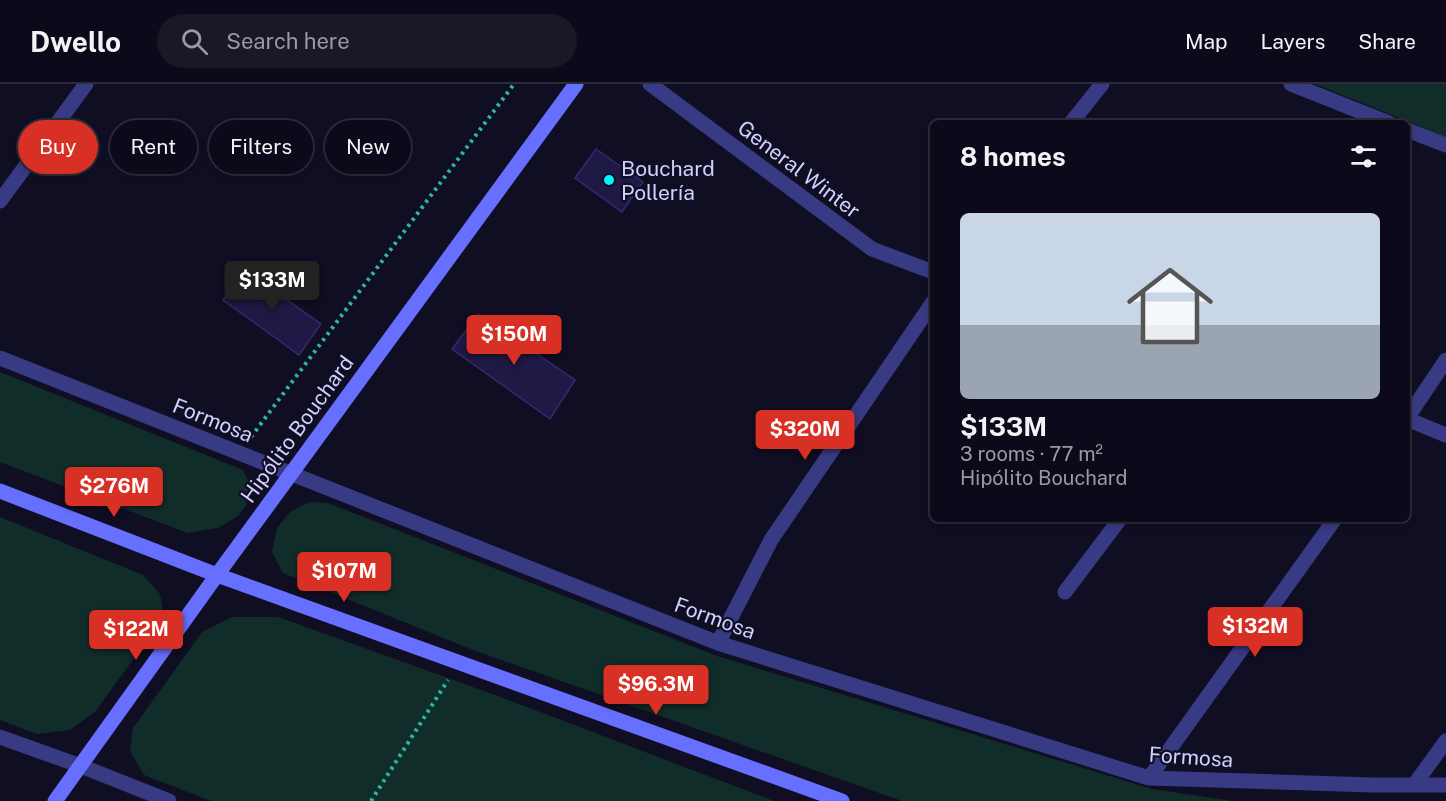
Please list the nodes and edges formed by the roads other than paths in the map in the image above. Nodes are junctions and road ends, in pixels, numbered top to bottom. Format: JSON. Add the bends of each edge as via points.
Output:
{"nodes":[{"id":1,"x":86,"y":84,"type":"edge"},
{"id":2,"x":576,"y":84,"type":"edge"},
{"id":3,"x":650,"y":84,"type":"edge"},
{"id":4,"x":1102,"y":84,"type":"edge"},
{"id":5,"x":1291,"y":84,"type":"edge"},
{"id":6,"x":1073,"y":120,"type":"edge"},
{"id":7,"x":1381,"y":120,"type":"edge"},
{"id":8,"x":1410,"y":131,"type":"edge"},
{"id":9,"x":1446,"y":145,"type":"edge"},
{"id":10,"x":0,"y":201,"type":"edge"},
{"id":11,"x":930,"y":271,"type":"edge"},
{"id":12,"x":930,"y":306,"type":"edge"},
{"id":13,"x":0,"y":358,"type":"edge"},
{"id":14,"x":1446,"y":360,"type":"edge"},
{"id":15,"x":1410,"y":414,"type":"edge"},
{"id":16,"x":1410,"y":419,"type":"edge"},
{"id":17,"x":1446,"y":435,"type":"edge"},
{"id":18,"x":291,"y":474,"type":"junction"},
{"id":19,"x":0,"y":491,"type":"edge"},
{"id":20,"x":1118,"y":522,"type":"edge"},
{"id":21,"x":1333,"y":522,"type":"edge"},
{"id":22,"x":217,"y":575,"type":"junction"},
{"id":23,"x":1065,"y":591,"type":"dead end"},
{"id":24,"x":718,"y":643,"type":"junction"},
{"id":25,"x":0,"y":737,"type":"edge"},
{"id":26,"x":1446,"y":741,"type":"edge"},
{"id":27,"x":81,"y":766,"type":"junction"},
{"id":28,"x":1149,"y":778,"type":"junction"},
{"id":29,"x":1414,"y":785,"type":"junction"},
{"id":30,"x":1446,"y":785,"type":"edge"},
{"id":31,"x":55,"y":801,"type":"edge"},
{"id":32,"x":169,"y":801,"type":"edge"},
{"id":33,"x":842,"y":801,"type":"edge"}],
"edges":[{"from":1,"to":10,"type":"street"},
{"from":2,"to":18,"type":"main road","name":"Hipólito Bouchard"},
{"from":3,"to":11,"type":"street","name":"General Winter","via":[[872,249]]},
{"from":4,"to":6,"type":"street"},
{"from":5,"to":7,"type":"street"},
{"from":8,"to":9,"type":"street"},
{"from":12,"to":24,"type":"street","via":[[771,540]]},
{"from":13,"to":18,"type":"street","name":"Formosa"},
{"from":14,"to":15,"type":"street"},
{"from":16,"to":17,"type":"street"},
{"from":18,"to":22,"type":"main road","name":"Hipólito Bouchard"},
{"from":18,"to":24,"type":"street","name":"Formosa"},
{"from":19,"to":22,"type":"main road"},
{"from":20,"to":23,"type":"street"},
{"from":21,"to":28,"type":"street"},
{"from":22,"to":27,"type":"main road","name":"Hipólito Bouchard"},
{"from":22,"to":33,"type":"main road"},
{"from":24,"to":28,"type":"street","name":"Formosa"},
{"from":25,"to":27,"type":"street"},
{"from":26,"to":29,"type":"street"},
{"from":27,"to":31,"type":"main road","name":"Hipólito Bouchard"},
{"from":27,"to":32,"type":"street"},
{"from":28,"to":29,"type":"street","name":"Formosa"},
{"from":29,"to":30,"type":"street","name":"Formosa"}]}
